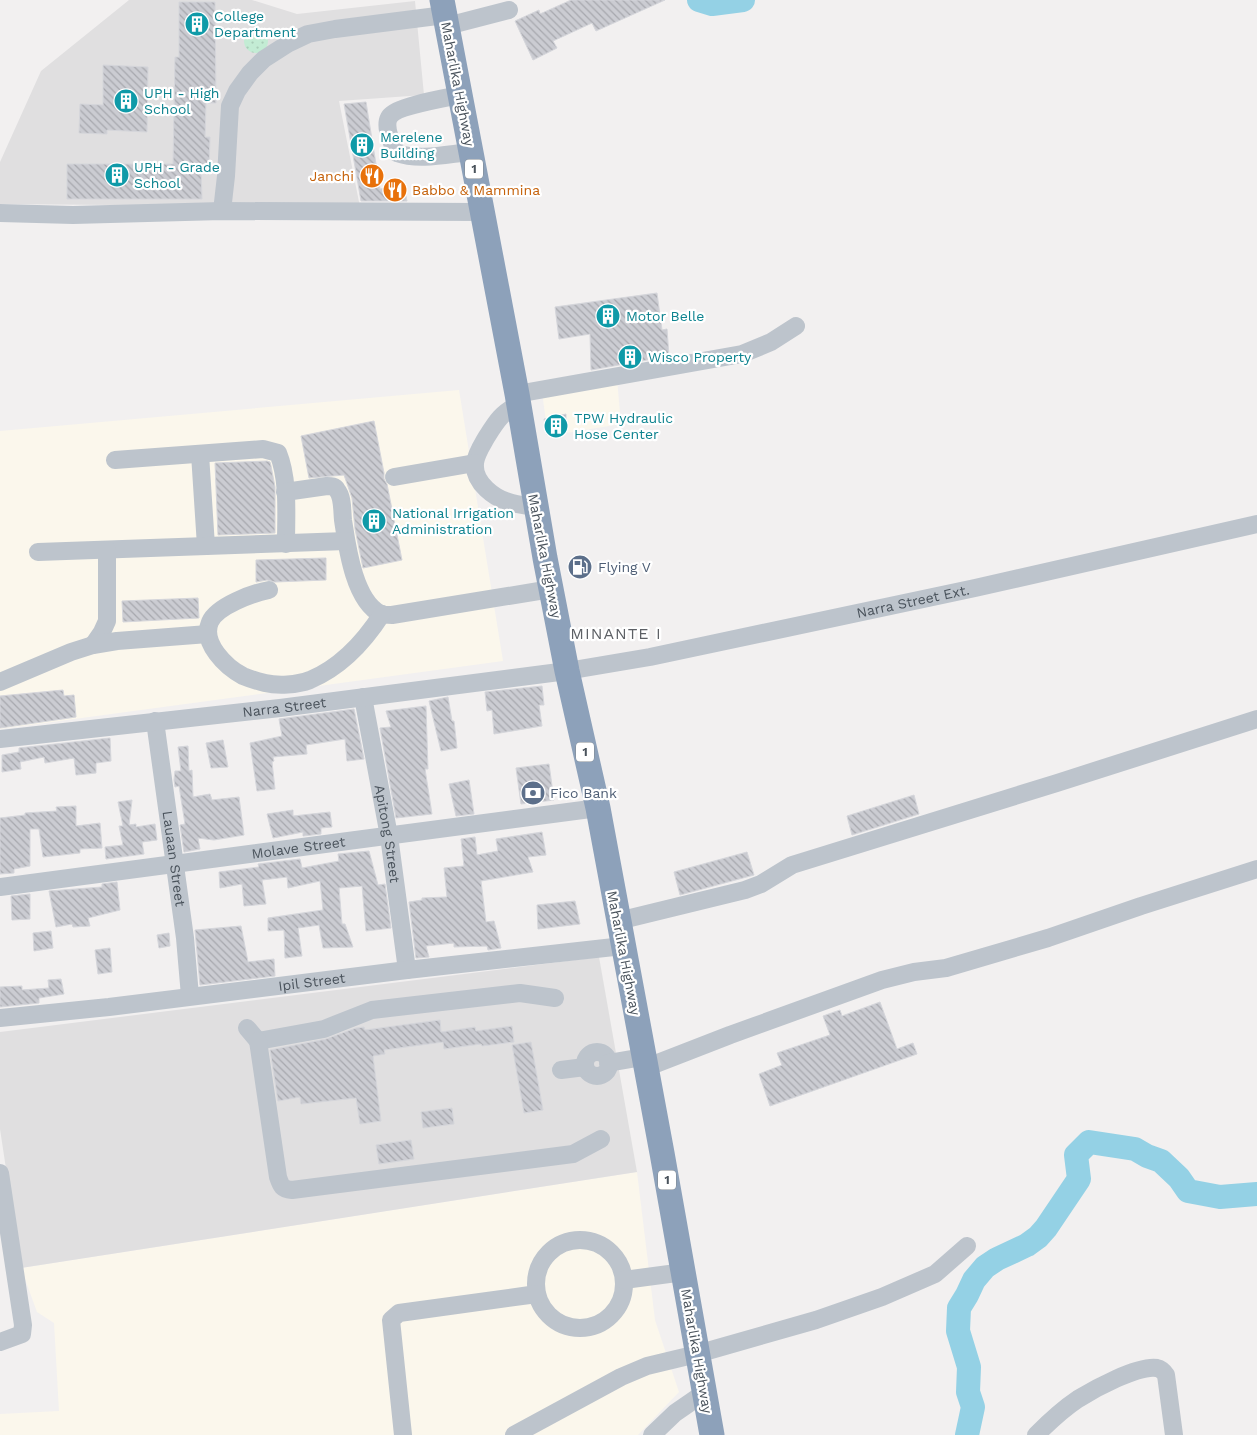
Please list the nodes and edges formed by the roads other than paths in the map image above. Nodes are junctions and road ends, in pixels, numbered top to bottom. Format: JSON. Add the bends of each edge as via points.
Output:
{"nodes":[{"id":1,"x":509,"y":10,"type":"dead end"},
{"id":2,"x":445,"y":14,"type":"edge"},
{"id":3,"x":460,"y":95,"type":"junction"},
{"id":4,"x":470,"y":152,"type":"junction"},
{"id":5,"x":222,"y":211,"type":"junction"},
{"id":6,"x":482,"y":212,"type":"junction"},
{"id":7,"x":0,"y":213,"type":"edge"},
{"id":8,"x":796,"y":326,"type":"dead end"},
{"id":9,"x":518,"y":399,"type":"junction"},
{"id":10,"x":200,"y":454,"type":"junction"},
{"id":11,"x":116,"y":460,"type":"dead end"},
{"id":12,"x":475,"y":463,"type":"junction"},
{"id":13,"x":394,"y":477,"type":"dead end"},
{"id":14,"x":285,"y":492,"type":"junction"},
{"id":15,"x":536,"y":507,"type":"junction"},
{"id":16,"x":1257,"y":524,"type":"edge"},
{"id":17,"x":346,"y":540,"type":"junction"},
{"id":18,"x":286,"y":544,"type":"junction"},
{"id":19,"x":206,"y":546,"type":"junction"},
{"id":20,"x":107,"y":550,"type":"junction"},
{"id":21,"x":38,"y":552,"type":"dead end"},
{"id":22,"x":551,"y":589,"type":"junction"},
{"id":23,"x":269,"y":590,"type":"dead end"},
{"id":24,"x":382,"y":614,"type":"junction"},
{"id":25,"x":208,"y":634,"type":"junction"},
{"id":26,"x":93,"y":645,"type":"junction"},
{"id":27,"x":567,"y":671,"type":"junction"},
{"id":28,"x":0,"y":682,"type":"edge"},
{"id":29,"x":363,"y":697,"type":"junction"},
{"id":30,"x":1257,"y":719,"type":"edge"},
{"id":31,"x":155,"y":721,"type":"junction"},
{"id":32,"x":0,"y":739,"type":"edge"},
{"id":33,"x":598,"y":808,"type":"junction"},
{"id":34,"x":389,"y":836,"type":"junction"},
{"id":35,"x":174,"y":865,"type":"junction"},
{"id":36,"x":1257,"y":869,"type":"edge"},
{"id":37,"x":0,"y":887,"type":"edge"},
{"id":38,"x":618,"y":921,"type":"junction"},
{"id":39,"x":623,"y":946,"type":"junction"},
{"id":40,"x":407,"y":970,"type":"junction"},
{"id":41,"x":190,"y":996,"type":"junction"},
{"id":42,"x":555,"y":998,"type":"dead end"},
{"id":43,"x":0,"y":1018,"type":"edge"},
{"id":44,"x":644,"y":1063,"type":"junction"},
{"id":45,"x":561,"y":1070,"type":"dead end"},
{"id":46,"x":601,"y":1139,"type":"dead end"},
{"id":47,"x":0,"y":1173,"type":"edge"},
{"id":48,"x":967,"y":1246,"type":"dead end"},
{"id":49,"x":684,"y":1272,"type":"junction"},
{"id":50,"x":624,"y":1280,"type":"junction"},
{"id":51,"x":537,"y":1294,"type":"junction"},
{"id":52,"x":0,"y":1342,"type":"edge"},
{"id":53,"x":697,"y":1354,"type":"junction"},
{"id":54,"x":708,"y":1414,"type":"edge"},
{"id":55,"x":403,"y":1435,"type":"edge"},
{"id":56,"x":514,"y":1435,"type":"edge"},
{"id":57,"x":652,"y":1435,"type":"edge"},
{"id":58,"x":1036,"y":1435,"type":"edge"},
{"id":59,"x":1174,"y":1435,"type":"edge"}],
"edges":[{"from":1,"to":2,"type":"street"},
{"from":2,"to":3,"type":"highway","name":"Maharlika Highway","number":"1"},
{"from":2,"to":5,"type":"street","via":[[308,34],[264,59],[250,73],[230,106]]},
{"from":3,"to":4,"type":"highway","name":"Maharlika Highway","number":"1"},
{"from":3,"to":4,"type":"street","via":[[394,112],[387,122],[389,134],[397,153],[404,155]]},
{"from":4,"to":6,"type":"highway","name":"Maharlika Highway","number":"1"},
{"from":5,"to":6,"type":"street"},
{"from":5,"to":7,"type":"street","via":[[73,215]]},
{"from":6,"to":9,"type":"highway","name":"Maharlika Highway","number":"1"},
{"from":8,"to":9,"type":"street","via":[[771,342],[742,354]]},
{"from":9,"to":12,"type":"street","via":[[498,420]]},
{"from":9,"to":15,"type":"highway","name":"Maharlika Highway","number":"1"},
{"from":10,"to":11,"type":"street"},
{"from":10,"to":14,"type":"street","via":[[263,449],[278,453]]},
{"from":10,"to":19,"type":"street"},
{"from":12,"to":13,"type":"street"},
{"from":12,"to":15,"type":"street","via":[[478,476],[488,491],[512,503]]},
{"from":14,"to":17,"type":"street","via":[[327,486],[337,488]]},
{"from":14,"to":18,"type":"street"},
{"from":15,"to":22,"type":"highway","name":"Maharlika Highway","number":"1"},
{"from":16,"to":27,"type":"street","name":"Narra Street Ext.","via":[[817,622]]},
{"from":17,"to":18,"type":"street"},
{"from":17,"to":24,"type":"street","via":[[363,596]]},
{"from":18,"to":19,"type":"street"},
{"from":19,"to":20,"type":"street"},
{"from":20,"to":21,"type":"street"},
{"from":20,"to":26,"type":"street","via":[[106,621]]},
{"from":22,"to":24,"type":"street"},
{"from":22,"to":27,"type":"highway","name":"Maharlika Highway","number":"1"},
{"from":23,"to":25,"type":"street","via":[[235,601],[221,611],[210,621]]},
{"from":24,"to":25,"type":"street","via":[[369,634],[347,656],[332,668],[298,683],[267,684],[242,676],[216,652]]},
{"from":25,"to":26,"type":"street"},
{"from":26,"to":28,"type":"street"},
{"from":27,"to":29,"type":"street","name":"Narra Street"},
{"from":27,"to":33,"type":"highway","name":"Maharlika Highway","number":"1"},
{"from":29,"to":31,"type":"street","name":"Narra Street"},
{"from":29,"to":34,"type":"street","name":"Apitong Street"},
{"from":30,"to":38,"type":"street","via":[[792,865],[745,890]]},
{"from":31,"to":32,"type":"street","name":"Narra Street"},
{"from":31,"to":35,"type":"street","name":"Lauaan Street"},
{"from":33,"to":34,"type":"street","name":"Molave Street"},
{"from":33,"to":38,"type":"highway","name":"Maharlika Highway","number":"1"},
{"from":34,"to":35,"type":"street","name":"Molave Street"},
{"from":34,"to":40,"type":"street","name":"Apitong Street"},
{"from":35,"to":37,"type":"street","name":"Molave Street"},
{"from":35,"to":41,"type":"street","name":"Lauaan Street"},
{"from":36,"to":44,"type":"street","via":[[1039,941],[946,968],[882,980]]},
{"from":38,"to":39,"type":"highway","name":"Maharlika Highway","number":"1"},
{"from":39,"to":40,"type":"street","name":"Ipil Street"},
{"from":39,"to":44,"type":"highway","name":"Maharlika Highway","number":"1"},
{"from":40,"to":41,"type":"street","name":"Ipil Street"},
{"from":41,"to":43,"type":"street","name":"Ipil Street"},
{"from":42,"to":46,"type":"street","via":[[512,993],[372,1010],[324,1029],[252,1034],[280,1186],[292,1190],[573,1154]]},
{"from":44,"to":45,"type":"street","via":[[608,1063],[606,1071],[598,1076],[590,1074],[585,1067]]},
{"from":44,"to":49,"type":"highway","name":"Maharlika Highway","number":"1"},
{"from":47,"to":52,"type":"street","via":[[23,1325],[22,1334]]},
{"from":48,"to":53,"type":"street","via":[[935,1274],[882,1297],[816,1320]]},
{"from":49,"to":50,"type":"street"},
{"from":49,"to":53,"type":"highway","name":"Maharlika Highway","number":"1"},
{"from":50,"to":51,"type":"street","via":[[622,1298],[614,1314],[590,1327],[573,1328],[556,1322],[543,1309]]},
{"from":50,"to":51,"type":"street","via":[[619,1263],[608,1250],[592,1242],[574,1240],[557,1246],[544,1258],[537,1275]]},
{"from":51,"to":55,"type":"street","via":[[408,1311],[391,1320]]},
{"from":53,"to":54,"type":"highway","name":"Maharlika Highway","number":"1"},
{"from":53,"to":56,"type":"street","via":[[647,1366],[621,1377]]},
{"from":54,"to":57,"type":"street","via":[[674,1413]]},
{"from":58,"to":59,"type":"street","via":[[1077,1400],[1098,1388],[1118,1378],[1157,1368],[1166,1375]]}]}
